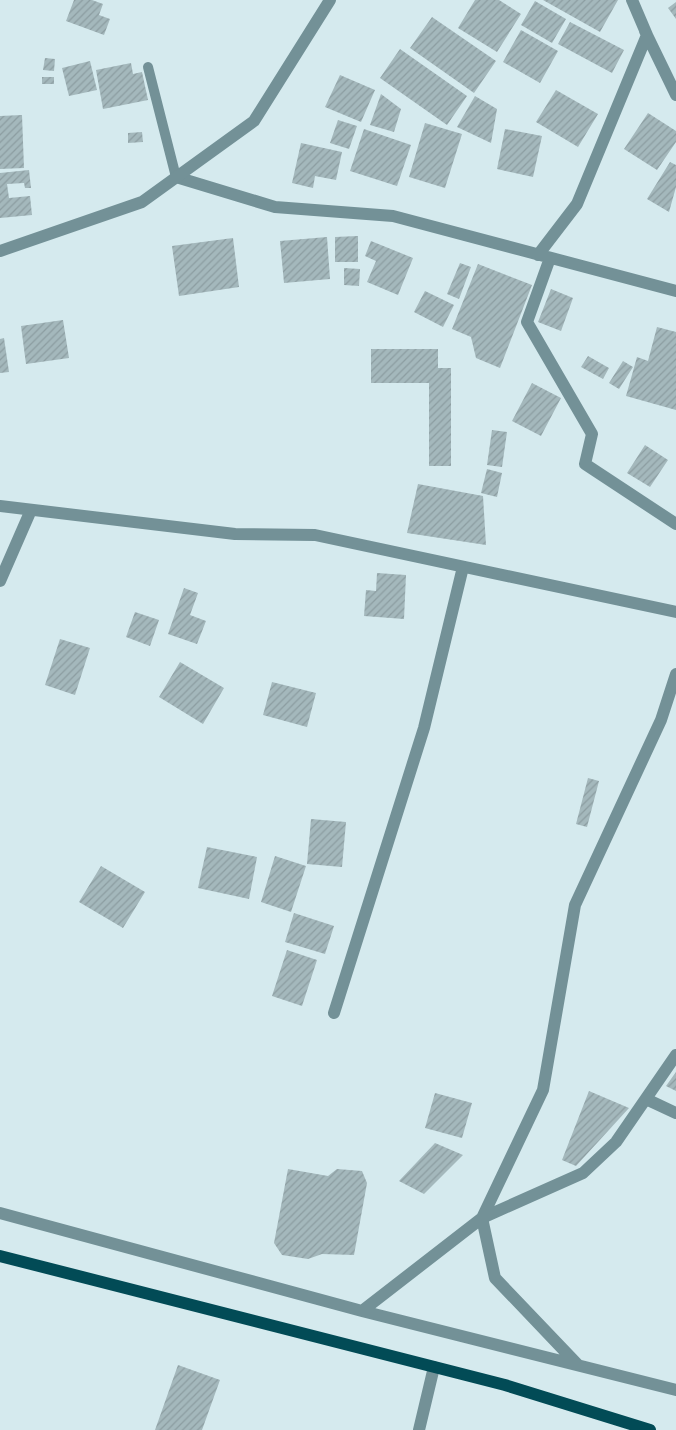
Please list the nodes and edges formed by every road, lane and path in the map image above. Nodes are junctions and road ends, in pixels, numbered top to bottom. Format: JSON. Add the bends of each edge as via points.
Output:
{"nodes":[{"id":1,"x":330,"y":0,"type":"edge"},
{"id":2,"x":632,"y":0,"type":"edge"},
{"id":3,"x":645,"y":31,"type":"junction"},
{"id":4,"x":148,"y":67,"type":"dead end"},
{"id":5,"x":676,"y":95,"type":"edge"},
{"id":6,"x":176,"y":177,"type":"junction"},
{"id":7,"x":0,"y":251,"type":"edge"},
{"id":8,"x":544,"y":257,"type":"junction"},
{"id":9,"x":676,"y":291,"type":"edge"},
{"id":10,"x":0,"y":506,"type":"edge"},
{"id":11,"x":31,"y":510,"type":"junction"},
{"id":12,"x":676,"y":524,"type":"edge"},
{"id":13,"x":463,"y":567,"type":"junction"},
{"id":14,"x":0,"y":581,"type":"edge"},
{"id":15,"x":676,"y":612,"type":"edge"},
{"id":16,"x":676,"y":674,"type":"edge"},
{"id":17,"x":334,"y":1013,"type":"dead end"},
{"id":18,"x":676,"y":1055,"type":"edge"},
{"id":19,"x":646,"y":1099,"type":"junction"},
{"id":20,"x":676,"y":1113,"type":"edge"},
{"id":21,"x":0,"y":1213,"type":"edge"},
{"id":22,"x":482,"y":1218,"type":"junction"},
{"id":23,"x":0,"y":1256,"type":"edge"},
{"id":24,"x":362,"y":1311,"type":"junction"},
{"id":25,"x":578,"y":1365,"type":"junction"},
{"id":26,"x":434,"y":1367,"type":"junction"},
{"id":27,"x":676,"y":1390,"type":"edge"},
{"id":28,"x":419,"y":1430,"type":"edge"},
{"id":29,"x":650,"y":1430,"type":"edge"}],
"edges":[{"from":1,"to":6,"type":"street","via":[[254,121]]},
{"from":2,"to":3,"type":"street"},
{"from":3,"to":5,"type":"street"},
{"from":3,"to":8,"type":"street","via":[[647,35],[577,204]]},
{"from":4,"to":6,"type":"lane"},
{"from":6,"to":7,"type":"street","via":[[142,202]]},
{"from":6,"to":8,"type":"street","via":[[275,207],[393,216]]},
{"from":8,"to":9,"type":"street"},
{"from":8,"to":12,"type":"street","via":[[527,322],[592,434],[585,464]]},
{"from":10,"to":11,"type":"street"},
{"from":11,"to":13,"type":"street","via":[[235,534],[315,535]]},
{"from":11,"to":14,"type":"street"},
{"from":13,"to":15,"type":"street"},
{"from":13,"to":17,"type":"street","via":[[424,728]]},
{"from":16,"to":22,"type":"street","via":[[661,720],[575,906],[543,1090]]},
{"from":18,"to":19,"type":"street"},
{"from":19,"to":20,"type":"street"},
{"from":19,"to":22,"type":"street","via":[[616,1142],[583,1173]]},
{"from":21,"to":24,"type":"street"},
{"from":22,"to":24,"type":"street"},
{"from":22,"to":25,"type":"street","via":[[495,1278]]},
{"from":23,"to":26,"type":"main road"},
{"from":24,"to":25,"type":"street"},
{"from":25,"to":27,"type":"street"},
{"from":26,"to":28,"type":"street"},
{"from":26,"to":29,"type":"main road","via":[[505,1385]]}]}
